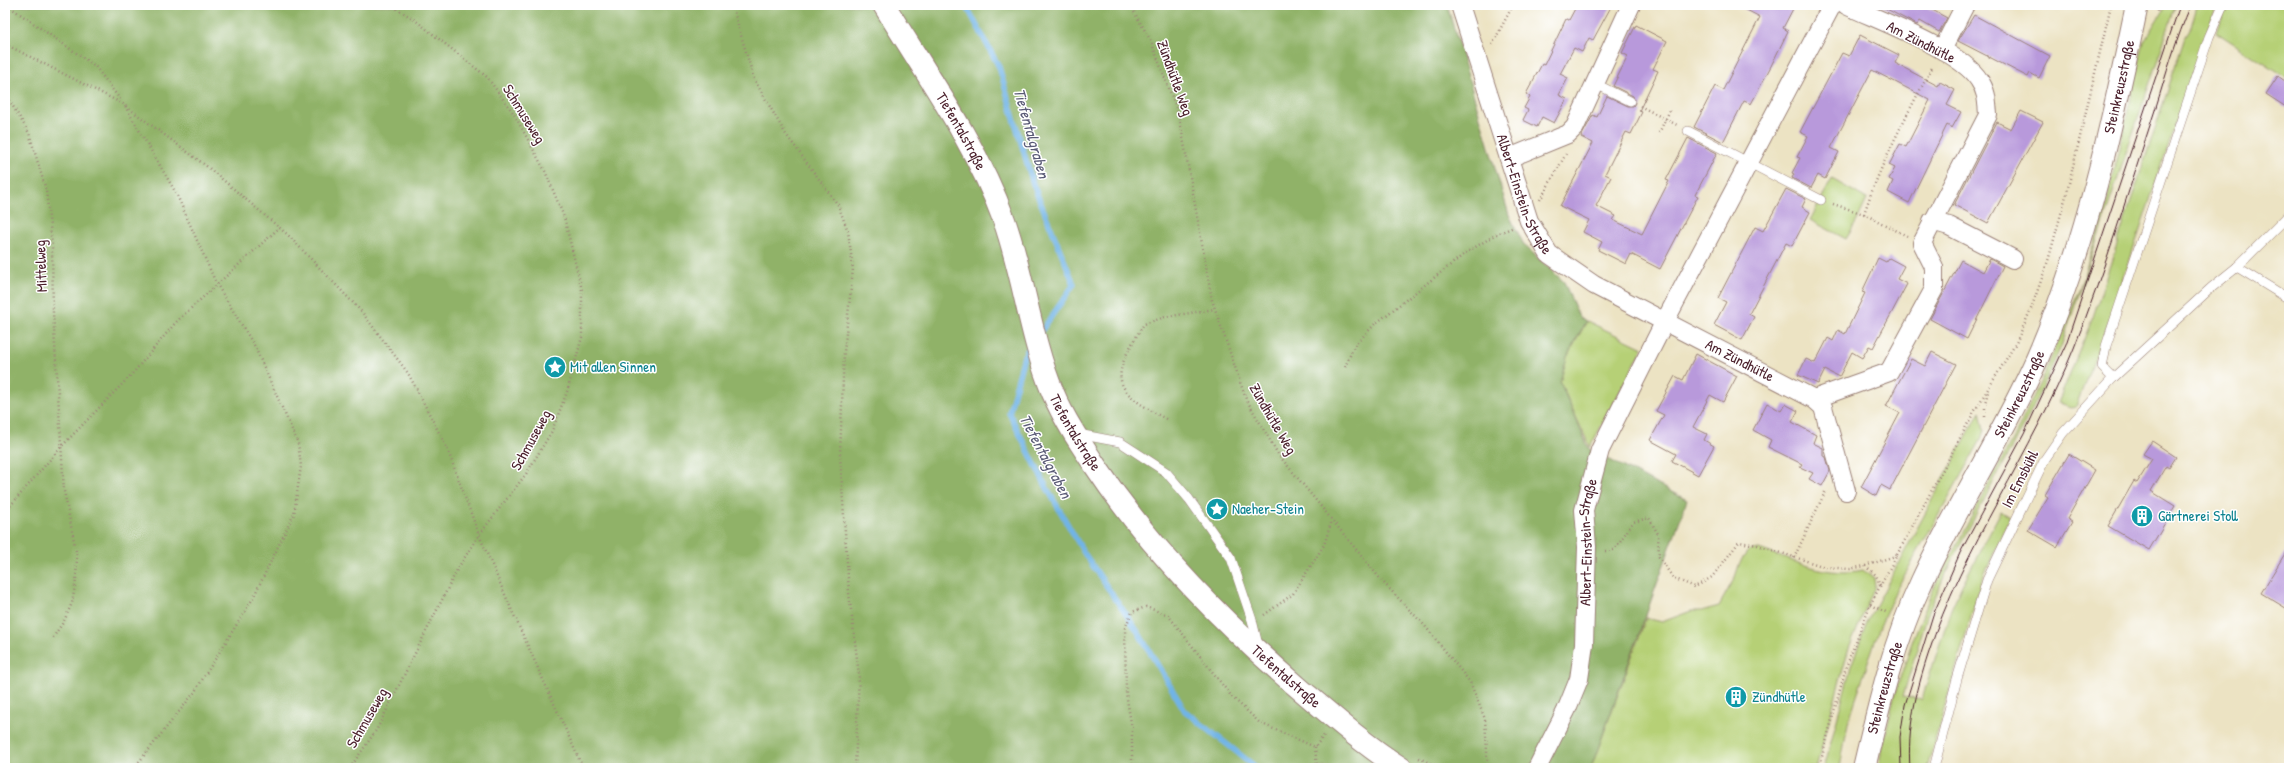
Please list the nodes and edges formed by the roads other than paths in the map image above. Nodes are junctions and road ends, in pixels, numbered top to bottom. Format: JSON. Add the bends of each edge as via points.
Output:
{"nodes":[{"id":1,"x":884,"y":5,"type":"edge"},
{"id":2,"x":1460,"y":5,"type":"edge"},
{"id":3,"x":1631,"y":5,"type":"edge"},
{"id":4,"x":1832,"y":5,"type":"edge"},
{"id":5,"x":1846,"y":5,"type":"edge"},
{"id":6,"x":1965,"y":5,"type":"edge"},
{"id":7,"x":2137,"y":5,"type":"edge"},
{"id":8,"x":2222,"y":5,"type":"edge"},
{"id":9,"x":1942,"y":50,"type":"junction"},
{"id":10,"x":1594,"y":83,"type":"junction"},
{"id":11,"x":1634,"y":103,"type":"road end"},
{"id":12,"x":1688,"y":130,"type":"road end"},
{"id":13,"x":1509,"y":158,"type":"junction"},
{"id":14,"x":1749,"y":163,"type":"junction"},
{"id":15,"x":1821,"y":200,"type":"road end"},
{"id":16,"x":2289,"y":215,"type":"edge"},
{"id":17,"x":1932,"y":221,"type":"junction"},
{"id":18,"x":2013,"y":259,"type":"dead end"},
{"id":19,"x":2237,"y":267,"type":"junction"},
{"id":20,"x":2289,"y":299,"type":"edge"},
{"id":21,"x":1664,"y":323,"type":"junction"},
{"id":22,"x":2113,"y":378,"type":"junction"},
{"id":23,"x":1814,"y":399,"type":"junction"},
{"id":24,"x":1074,"y":433,"type":"junction"},
{"id":25,"x":1846,"y":491,"type":"dead end"},
{"id":26,"x":1259,"y":654,"type":"junction"},
{"id":27,"x":1401,"y":768,"type":"edge"},
{"id":28,"x":1537,"y":768,"type":"edge"},
{"id":29,"x":1864,"y":768,"type":"edge"},
{"id":30,"x":1934,"y":768,"type":"edge"}],
"edges":[{"from":1,"to":24,"type":"street","name":"Tiefentalstraße","via":[[971,148],[990,185],[1004,222],[1038,350],[1053,394]]},
{"from":2,"to":13,"type":"street","name":"Albert-Einstein-Straße"},
{"from":3,"to":10,"type":"street"},
{"from":4,"to":14,"type":"street","name":"Albert-Einstein-Straße"},
{"from":5,"to":9,"type":"street","name":"Am Zündhütle"},
{"from":6,"to":9,"type":"street"},
{"from":7,"to":29,"type":"street","name":"Steinkreuzstraße","via":[[2098,179],[2068,278],[2016,403],[1936,552],[1908,613],[1880,700]]},
{"from":8,"to":22,"type":"lane","via":[[2209,37],[2106,346],[2102,367]]},
{"from":9,"to":17,"type":"street","name":"Am Zündhütle","via":[[1958,59],[1979,79],[1987,95],[1988,115]]},
{"from":10,"to":11,"type":"lane"},
{"from":10,"to":13,"type":"street","via":[[1575,127],[1568,134]]},
{"from":12,"to":14,"type":"lane"},
{"from":13,"to":21,"type":"street","name":"Albert-Einstein-Straße","via":[[1527,217],[1549,254],[1594,285]]},
{"from":14,"to":15,"type":"lane"},
{"from":14,"to":21,"type":"street","name":"Albert-Einstein-Straße"},
{"from":16,"to":19,"type":"lane","name":"Im Emsbühl"},
{"from":17,"to":18,"type":"street","via":[[1949,226]]},
{"from":17,"to":23,"type":"street","name":"Am Zündhütle","via":[[1922,243],[1934,268],[1934,289],[1889,372]]},
{"from":19,"to":20,"type":"lane"},
{"from":19,"to":22,"type":"lane","name":"Im Emsbühl"},
{"from":21,"to":23,"type":"street","name":"Am Zündhütle"},
{"from":21,"to":28,"type":"street","name":"Albert-Einstein-Straße","via":[[1600,450],[1584,510],[1587,548],[1584,644],[1580,679]]},
{"from":22,"to":30,"type":"lane","name":"Im Emsbühl","via":[[2063,433],[2045,458],[1987,580]]},
{"from":23,"to":25,"type":"street","name":"Am Zündhütle","via":[[1823,406]]},
{"from":24,"to":26,"type":"street","name":"Tiefentalstraße","via":[[1112,490],[1154,545],[1210,607]]},
{"from":24,"to":26,"type":"lane","via":[[1120,442],[1166,472],[1189,499],[1231,558],[1252,620]]},
{"from":26,"to":27,"type":"street","name":"Tiefentalstraße","via":[[1336,720]]}]}
